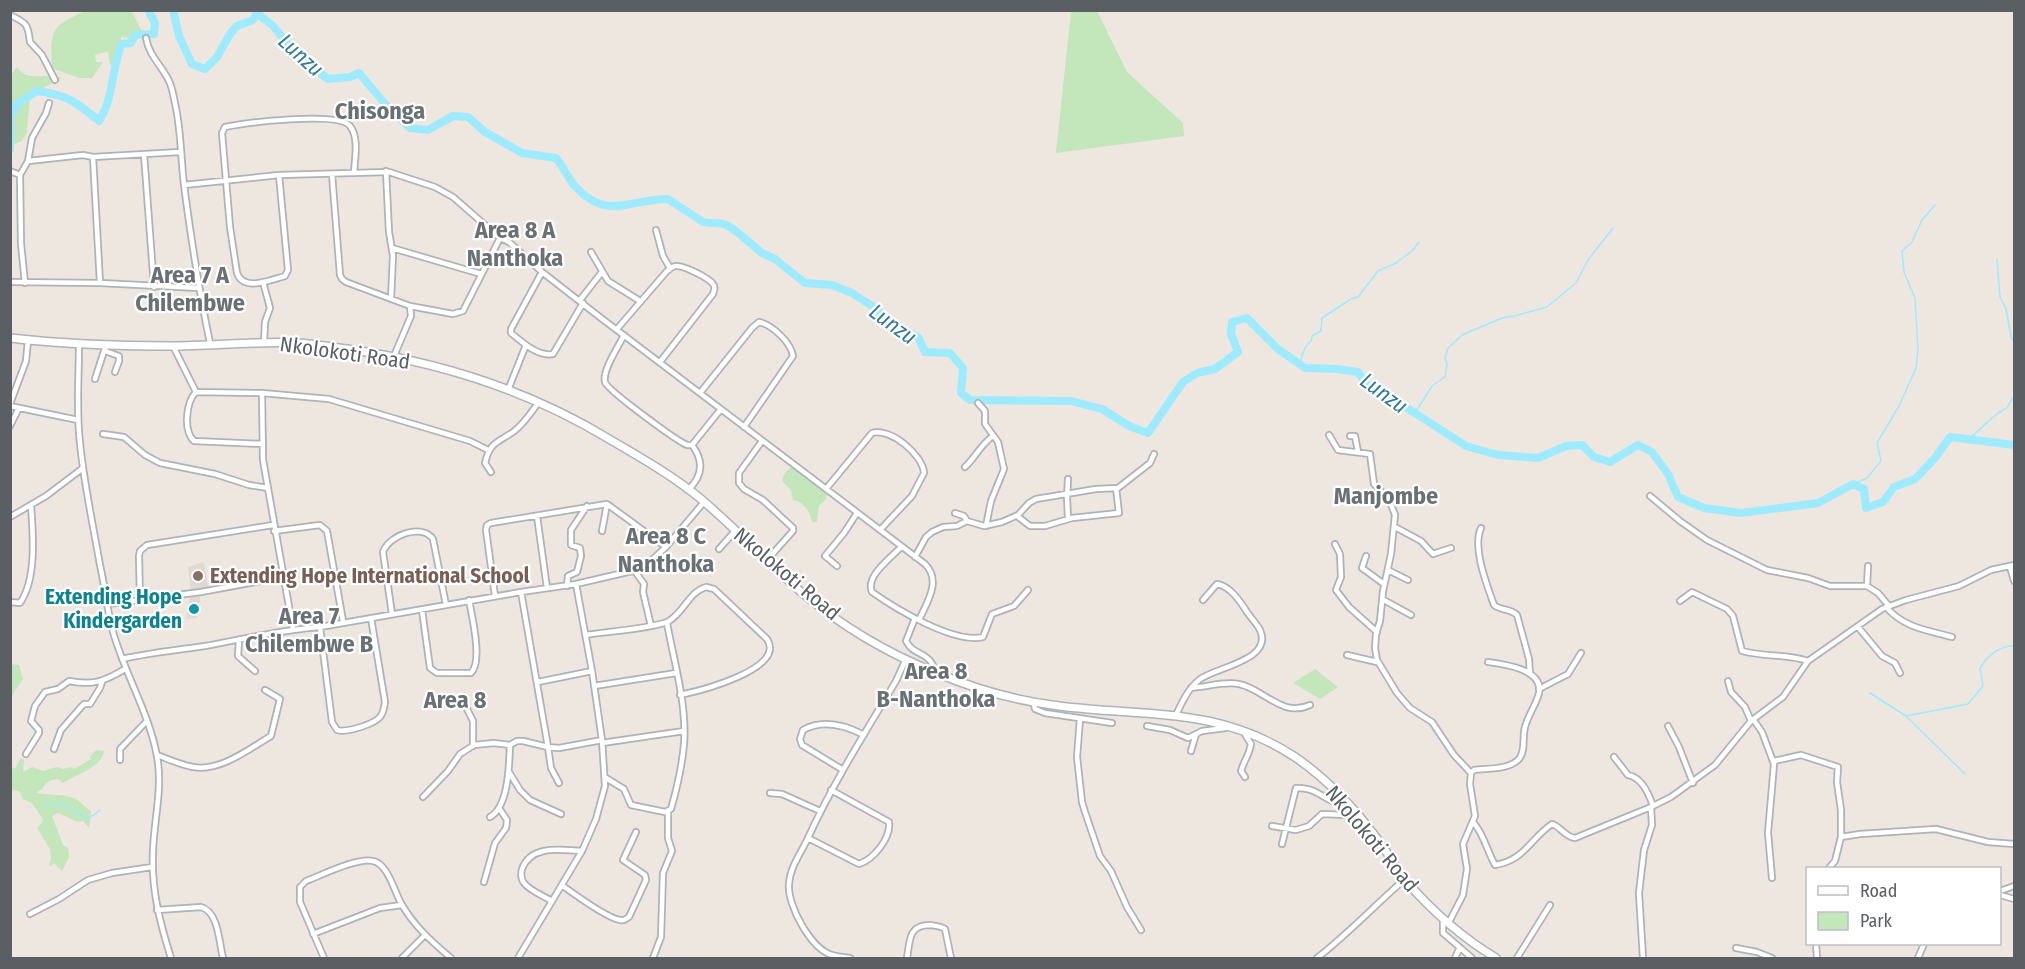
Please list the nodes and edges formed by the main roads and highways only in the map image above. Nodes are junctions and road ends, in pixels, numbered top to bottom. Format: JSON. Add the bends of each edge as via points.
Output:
{"nodes":[{"id":1,"x":10,"y":338,"type":"edge"},
{"id":2,"x":1496,"y":958,"type":"edge"}],
"edges":[{"from":1,"to":2,"type":"main road","name":"Nkolokoti Road","via":[[106,348],[306,344],[394,356],[508,390],[605,436],[688,490],[826,610],[855,631],[936,673],[1033,702],[1176,715],[1215,722],[1259,737],[1297,759],[1328,784],[1362,820],[1405,879],[1446,922]]}]}
